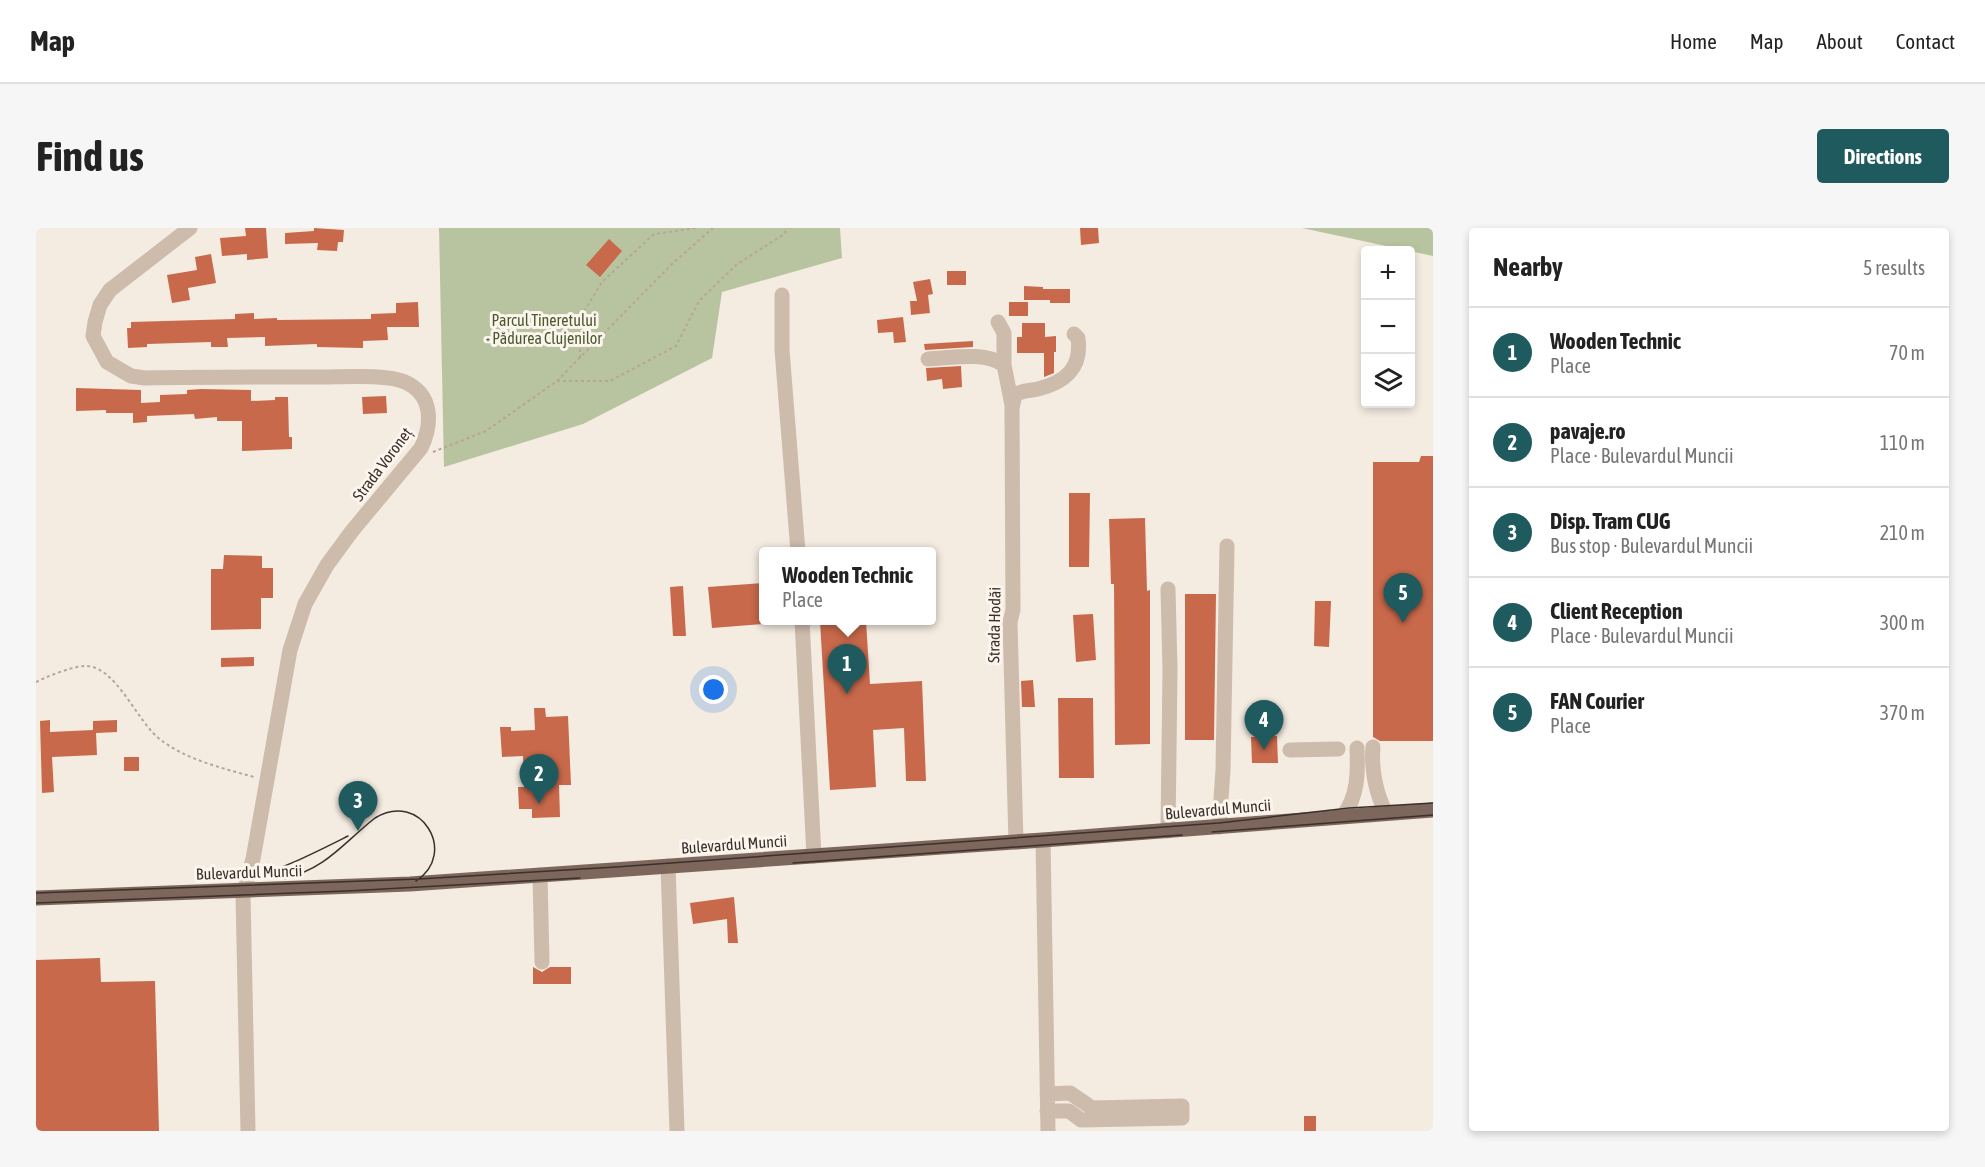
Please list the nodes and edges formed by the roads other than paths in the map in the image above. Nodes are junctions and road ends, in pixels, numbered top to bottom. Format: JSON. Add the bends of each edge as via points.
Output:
{"nodes":[{"id":1,"x":190,"y":228,"type":"edge"},
{"id":2,"x":782,"y":296,"type":"dead end"},
{"id":3,"x":998,"y":322,"type":"dead end"},
{"id":4,"x":1074,"y":334,"type":"dead end"},
{"id":5,"x":928,"y":359,"type":"dead end"},
{"id":6,"x":1004,"y":365,"type":"junction"},
{"id":7,"x":1012,"y":408,"type":"junction"},
{"id":8,"x":1227,"y":546,"type":"dead end"},
{"id":9,"x":798,"y":547,"type":"edge"},
{"id":10,"x":1168,"y":589,"type":"dead end"},
{"id":11,"x":802,"y":625,"type":"edge"},
{"id":12,"x":1373,"y":747,"type":"dead end"},
{"id":13,"x":1357,"y":748,"type":"dead end"},
{"id":14,"x":1338,"y":749,"type":"dead end"},
{"id":15,"x":1290,"y":750,"type":"dead end"},
{"id":16,"x":1433,"y":810,"type":"edge"},
{"id":17,"x":1386,"y":813,"type":"junction"},
{"id":18,"x":1343,"y":816,"type":"junction"},
{"id":19,"x":1219,"y":827,"type":"junction"},
{"id":20,"x":1168,"y":831,"type":"junction"},
{"id":21,"x":1043,"y":840,"type":"junction"},
{"id":22,"x":1016,"y":842,"type":"junction"},
{"id":23,"x":814,"y":856,"type":"junction"},
{"id":24,"x":668,"y":866,"type":"junction"},
{"id":25,"x":540,"y":875,"type":"junction"},
{"id":26,"x":244,"y":891,"type":"junction"},
{"id":27,"x":36,"y":898,"type":"edge"},
{"id":28,"x":542,"y":963,"type":"dead end"},
{"id":29,"x":1047,"y":1094,"type":"junction"},
{"id":30,"x":1047,"y":1111,"type":"junction"},
{"id":31,"x":248,"y":1131,"type":"edge"},
{"id":32,"x":677,"y":1131,"type":"edge"},
{"id":33,"x":1038,"y":1131,"type":"edge"},
{"id":34,"x":1048,"y":1131,"type":"edge"}],
"edges":[{"from":1,"to":26,"type":"street","name":"Strada Voroneț","via":[[110,290],[100,305],[93,336],[108,363],[131,376],[145,378],[389,379],[405,382],[418,391],[426,403],[429,419],[428,434],[416,455],[352,531],[305,604],[290,650],[253,860]]},
{"from":2,"to":9,"type":"street"},
{"from":3,"to":6,"type":"street","name":"Strada Hodăi","via":[[1004,333]]},
{"from":4,"to":7,"type":"street","via":[[1078,338],[1079,356],[1068,375],[1038,389],[1021,391],[1015,395]]},
{"from":5,"to":6,"type":"street","via":[[977,357]]},
{"from":6,"to":7,"type":"street","name":"Strada Hodăi"},
{"from":7,"to":22,"type":"street","name":"Strada Hodăi","via":[[1010,622]]},
{"from":8,"to":19,"type":"street"},
{"from":10,"to":20,"type":"street"},
{"from":11,"to":23,"type":"street"},
{"from":12,"to":17,"type":"street","via":[[1371,762]]},
{"from":13,"to":18,"type":"street","via":[[1357,780],[1353,799]]},
{"from":14,"to":15,"type":"street"},
{"from":16,"to":17,"type":"main road","name":"Bulevardul Muncii"},
{"from":17,"to":18,"type":"main road","name":"Bulevardul Muncii"},
{"from":18,"to":19,"type":"main road","name":"Bulevardul Muncii"},
{"from":19,"to":20,"type":"main road","name":"Bulevardul Muncii"},
{"from":20,"to":21,"type":"main road","name":"Bulevardul Muncii"},
{"from":21,"to":22,"type":"main road","name":"Bulevardul Muncii"},
{"from":21,"to":29,"type":"street"},
{"from":22,"to":23,"type":"main road","name":"Bulevardul Muncii"},
{"from":23,"to":24,"type":"main road","name":"Bulevardul Muncii"},
{"from":24,"to":25,"type":"main road","name":"Bulevardul Muncii"},
{"from":24,"to":32,"type":"street"},
{"from":25,"to":26,"type":"main road","name":"Bulevardul Muncii"},
{"from":25,"to":28,"type":"street"},
{"from":26,"to":27,"type":"main road","name":"Bulevardul Muncii"},
{"from":26,"to":31,"type":"street","name":"Strada Voroneț"},
{"from":29,"to":30,"type":"street"},
{"from":29,"to":30,"type":"street","via":[[1070,1093],[1092,1108],[1182,1106],[1182,1118],[1081,1120],[1069,1111]]},
{"from":30,"to":33,"type":"street"},
{"from":30,"to":34,"type":"street"}]}
